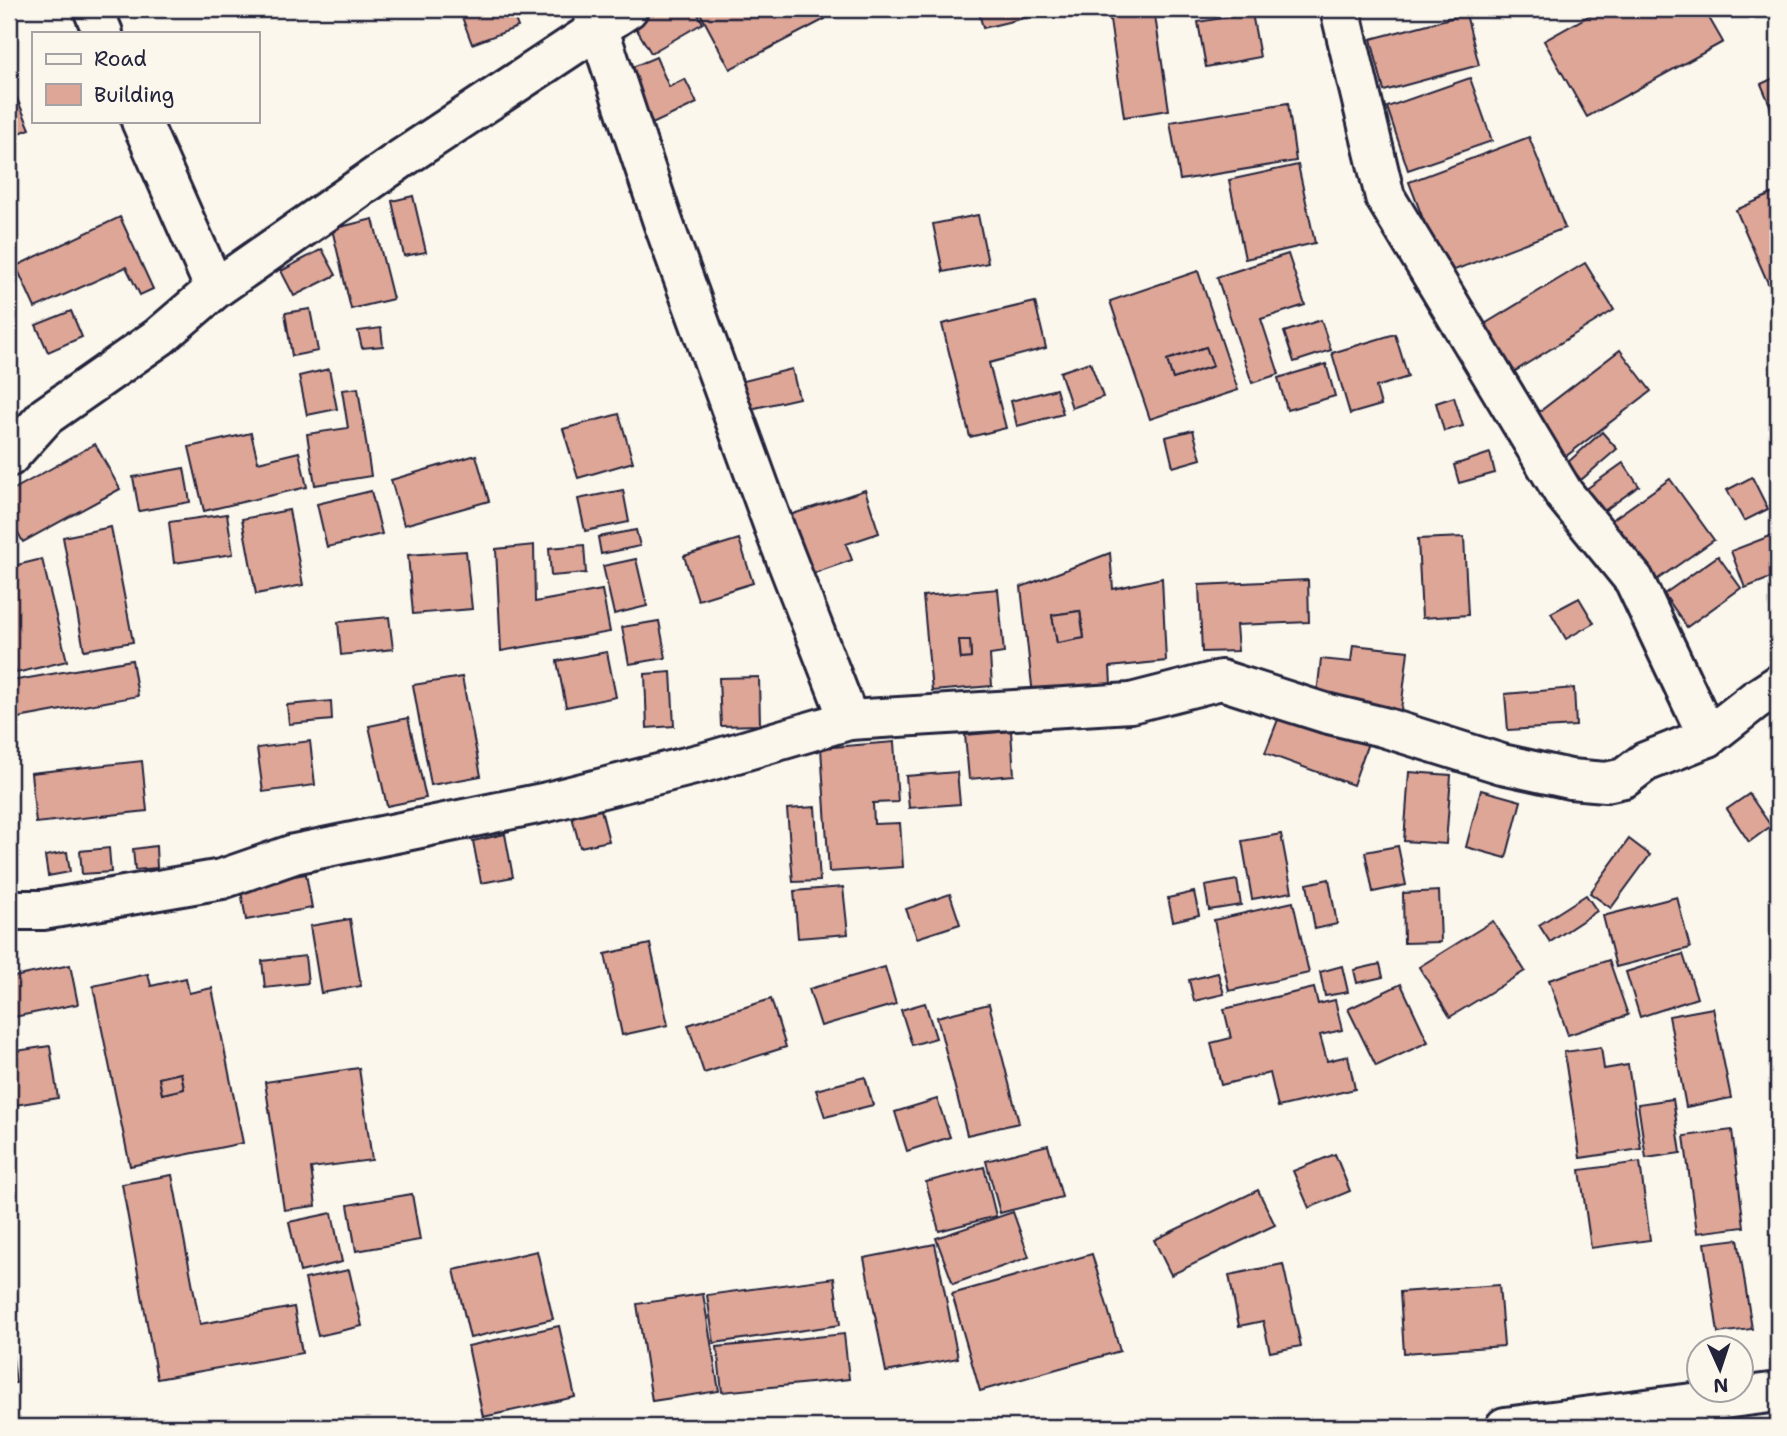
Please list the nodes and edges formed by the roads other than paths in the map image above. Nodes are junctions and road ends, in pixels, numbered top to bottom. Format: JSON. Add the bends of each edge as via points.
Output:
{"nodes":[{"id":1,"x":93,"y":9,"type":"edge"},
{"id":2,"x":1340,"y":9,"type":"edge"},
{"id":3,"x":606,"y":15,"type":"edge"},
{"id":4,"x":103,"y":32,"type":"edge"},
{"id":5,"x":141,"y":122,"type":"edge"},
{"id":6,"x":215,"y":289,"type":"junction"},
{"id":7,"x":9,"y":457,"type":"edge"},
{"id":8,"x":1778,"y":685,"type":"edge"},
{"id":9,"x":849,"y":720,"type":"junction"},
{"id":10,"x":1708,"y":737,"type":"junction"},
{"id":11,"x":9,"y":910,"type":"edge"},
{"id":12,"x":1778,"y":1392,"type":"edge"},
{"id":13,"x":1505,"y":1427,"type":"edge"}],
"edges":[{"from":1,"to":4,"type":"street"},
{"from":2,"to":10,"type":"street","via":[[1385,197],[1564,494],[1634,580]]},
{"from":3,"to":6,"type":"street"},
{"from":3,"to":9,"type":"street","via":[[663,222]]},
{"from":5,"to":6,"type":"street"},
{"from":6,"to":7,"type":"street","via":[[159,337],[46,416]]},
{"from":8,"to":10,"type":"street"},
{"from":9,"to":10,"type":"street","via":[[1131,703],[1222,680],[1502,764],[1570,779],[1606,782],[1624,778],[1645,762]]},
{"from":9,"to":11,"type":"street","via":[[547,802],[294,854],[222,879],[43,910]]},
{"from":12,"to":13,"type":"street"}]}
